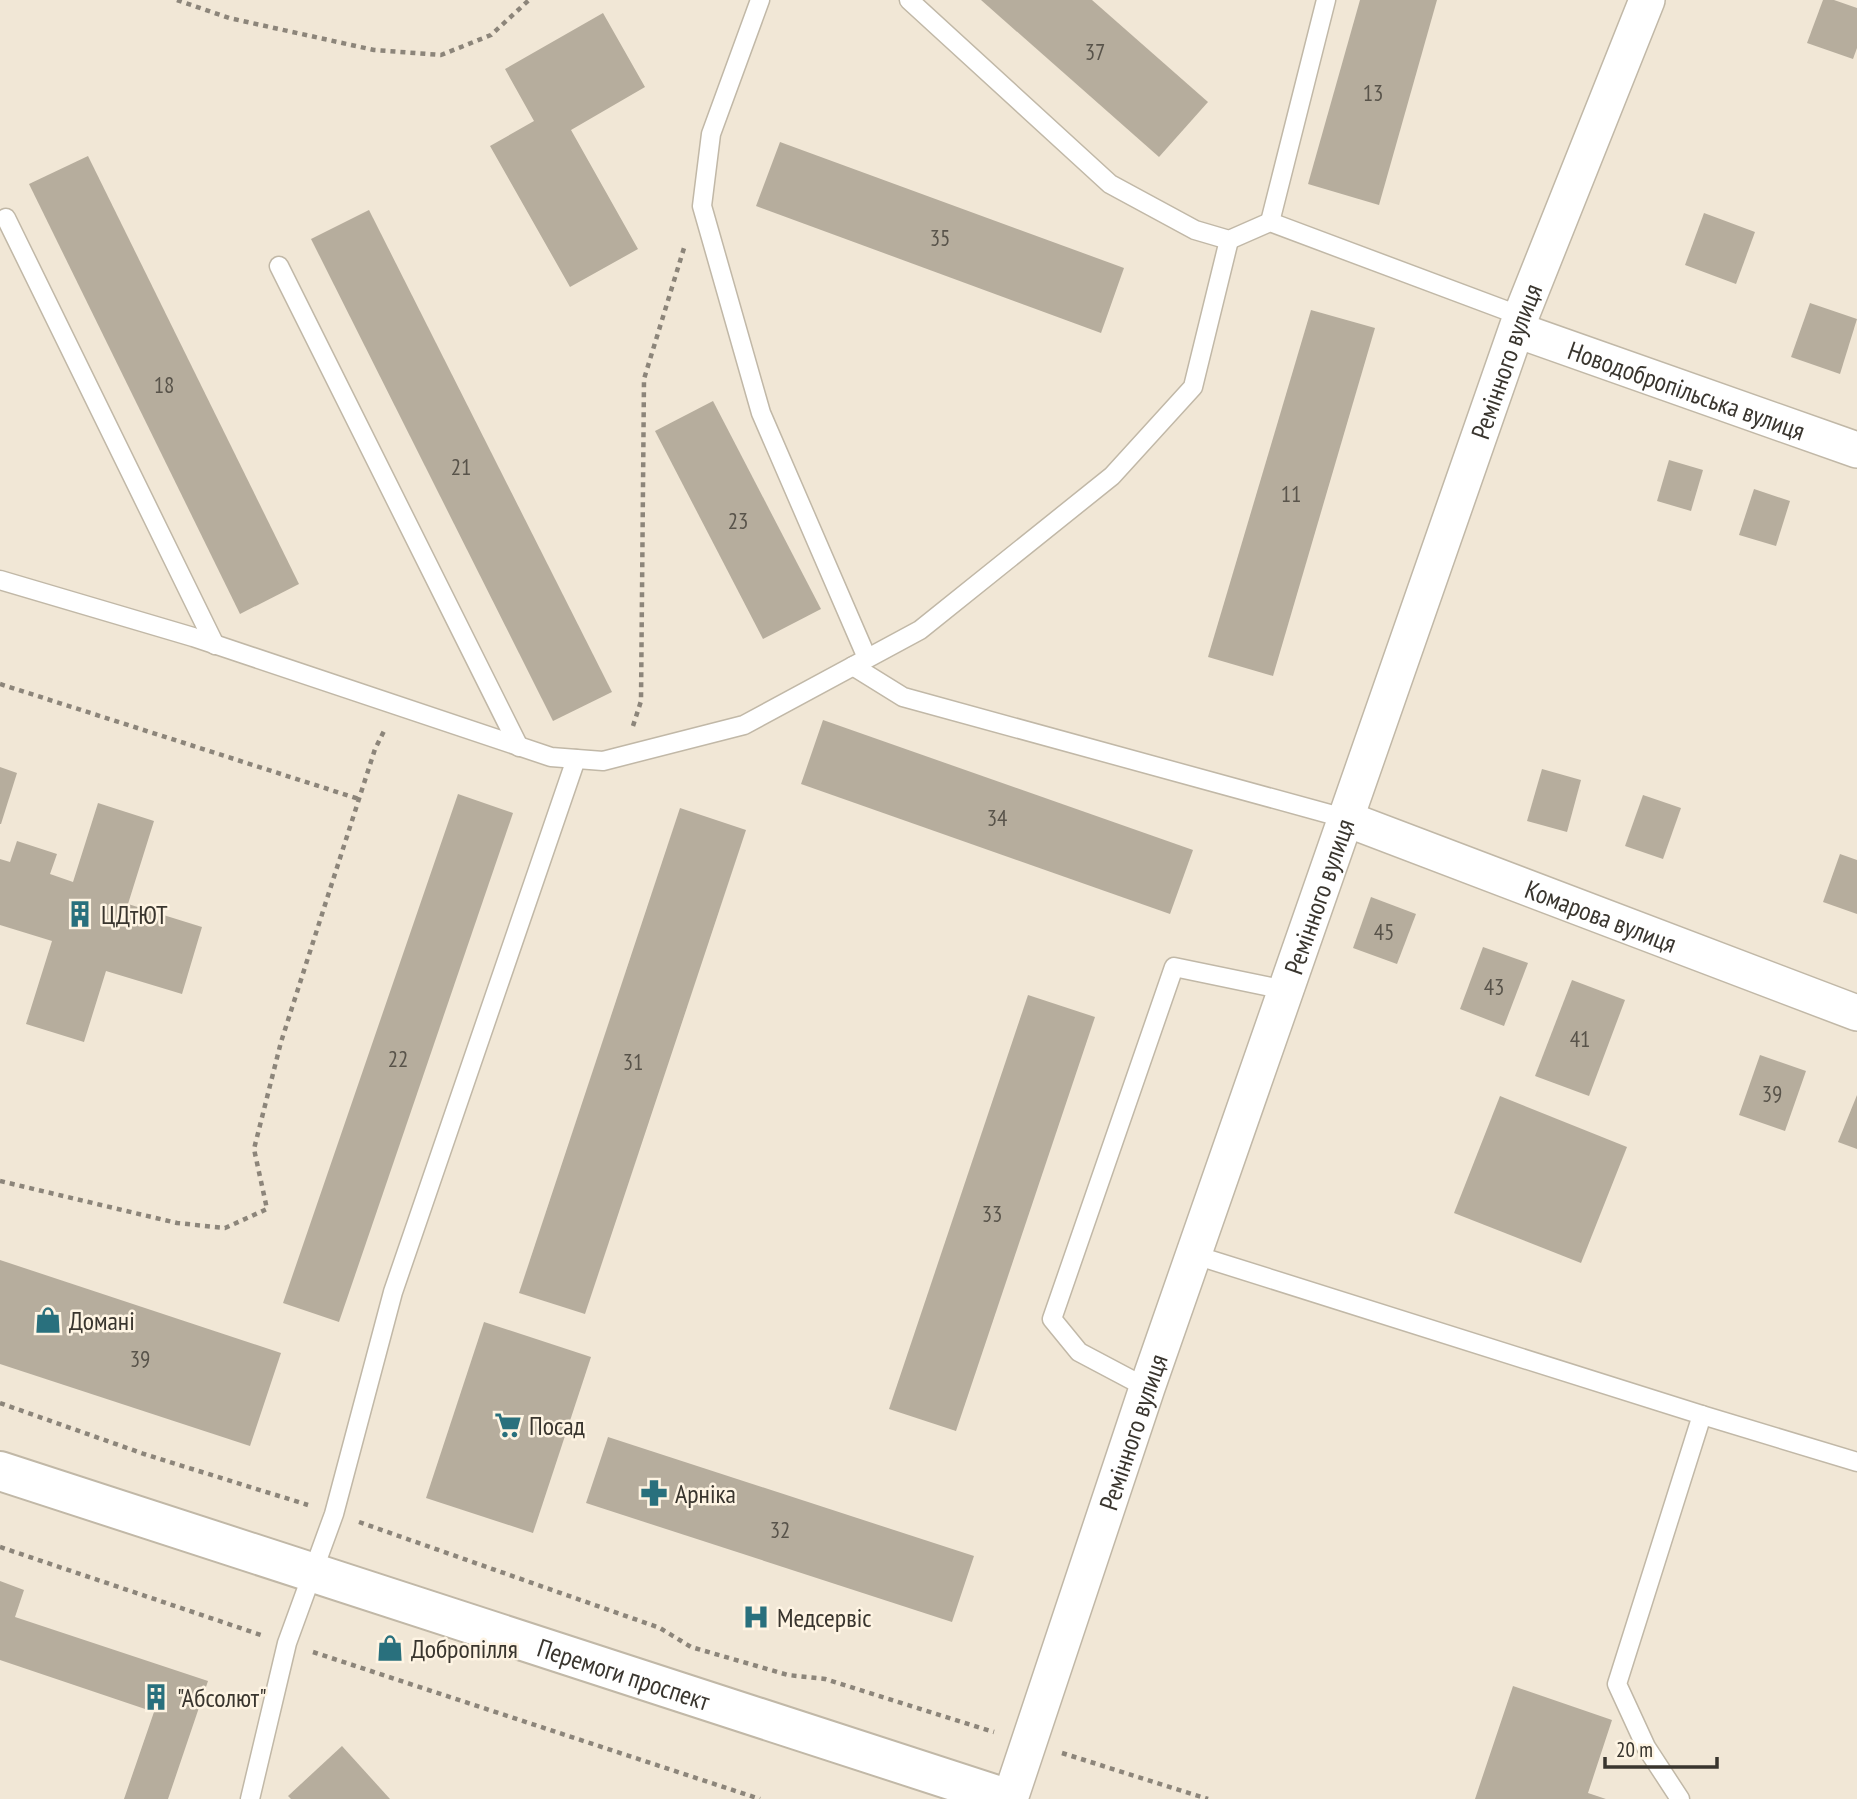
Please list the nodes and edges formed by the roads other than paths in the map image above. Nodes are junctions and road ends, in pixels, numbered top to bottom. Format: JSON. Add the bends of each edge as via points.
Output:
{"nodes":[{"id":1,"x":760,"y":0,"type":"edge"},
{"id":2,"x":909,"y":0,"type":"edge"},
{"id":3,"x":1326,"y":0,"type":"edge"},
{"id":4,"x":1647,"y":0,"type":"edge"},
{"id":5,"x":6,"y":218,"type":"dead end"},
{"id":6,"x":1270,"y":222,"type":"junction"},
{"id":7,"x":1229,"y":240,"type":"junction"},
{"id":8,"x":279,"y":267,"type":"dead end"},
{"id":9,"x":1519,"y":323,"type":"junction"},
{"id":10,"x":1857,"y":450,"type":"edge"},
{"id":11,"x":0,"y":580,"type":"edge"},
{"id":12,"x":215,"y":645,"type":"junction"},
{"id":13,"x":860,"y":662,"type":"junction"},
{"id":14,"x":519,"y":747,"type":"junction"},
{"id":15,"x":576,"y":759,"type":"junction"},
{"id":16,"x":1344,"y":818,"type":"junction"},
{"id":17,"x":1285,"y":990,"type":"junction"},
{"id":18,"x":1857,"y":1013,"type":"edge"},
{"id":19,"x":1195,"y":1255,"type":"junction"},
{"id":20,"x":1147,"y":1388,"type":"junction"},
{"id":21,"x":1702,"y":1415,"type":"junction"},
{"id":22,"x":1857,"y":1462,"type":"edge"},
{"id":23,"x":0,"y":1471,"type":"edge"},
{"id":24,"x":313,"y":1572,"type":"junction"},
{"id":25,"x":250,"y":1799,"type":"edge"},
{"id":26,"x":1010,"y":1799,"type":"edge"},
{"id":27,"x":1680,"y":1799,"type":"edge"}],
"edges":[{"from":1,"to":13,"type":"lane","via":[[711,134],[702,206],[761,413]]},
{"from":2,"to":7,"type":"lane","via":[[1110,184],[1195,230]]},
{"from":3,"to":6,"type":"lane"},
{"from":4,"to":9,"type":"street","name":"Ремінного вулиця"},
{"from":5,"to":12,"type":"lane"},
{"from":6,"to":7,"type":"lane"},
{"from":6,"to":9,"type":"lane"},
{"from":7,"to":13,"type":"lane","via":[[1193,387],[1112,476],[920,630]]},
{"from":8,"to":14,"type":"lane"},
{"from":9,"to":10,"type":"street","name":"Новодобропільська вулиця"},
{"from":9,"to":16,"type":"street","name":"Ремінного вулиця"},
{"from":11,"to":12,"type":"lane"},
{"from":12,"to":14,"type":"lane"},
{"from":13,"to":15,"type":"lane","via":[[744,724],[603,761]]},
{"from":13,"to":16,"type":"lane","via":[[903,697]]},
{"from":14,"to":15,"type":"lane"},
{"from":15,"to":24,"type":"lane","via":[[393,1293],[334,1514]]},
{"from":16,"to":17,"type":"street","name":"Ремінного вулиця"},
{"from":16,"to":18,"type":"street","name":"Комарова вулиця"},
{"from":17,"to":19,"type":"street","name":"Ремінного вулиця"},
{"from":17,"to":20,"type":"lane","via":[[1174,967],[1052,1319],[1079,1352]]},
{"from":19,"to":20,"type":"street","name":"Ремінного вулиця"},
{"from":19,"to":21,"type":"lane"},
{"from":20,"to":26,"type":"street","name":"Ремінного вулиця"},
{"from":21,"to":22,"type":"lane"},
{"from":21,"to":27,"type":"lane","via":[[1617,1684],[1646,1747]]},
{"from":23,"to":24,"type":"main road","name":"Перемоги проспект"},
{"from":24,"to":25,"type":"lane","via":[[287,1643]]},
{"from":24,"to":26,"type":"main road","name":"Перемоги проспект"}]}
